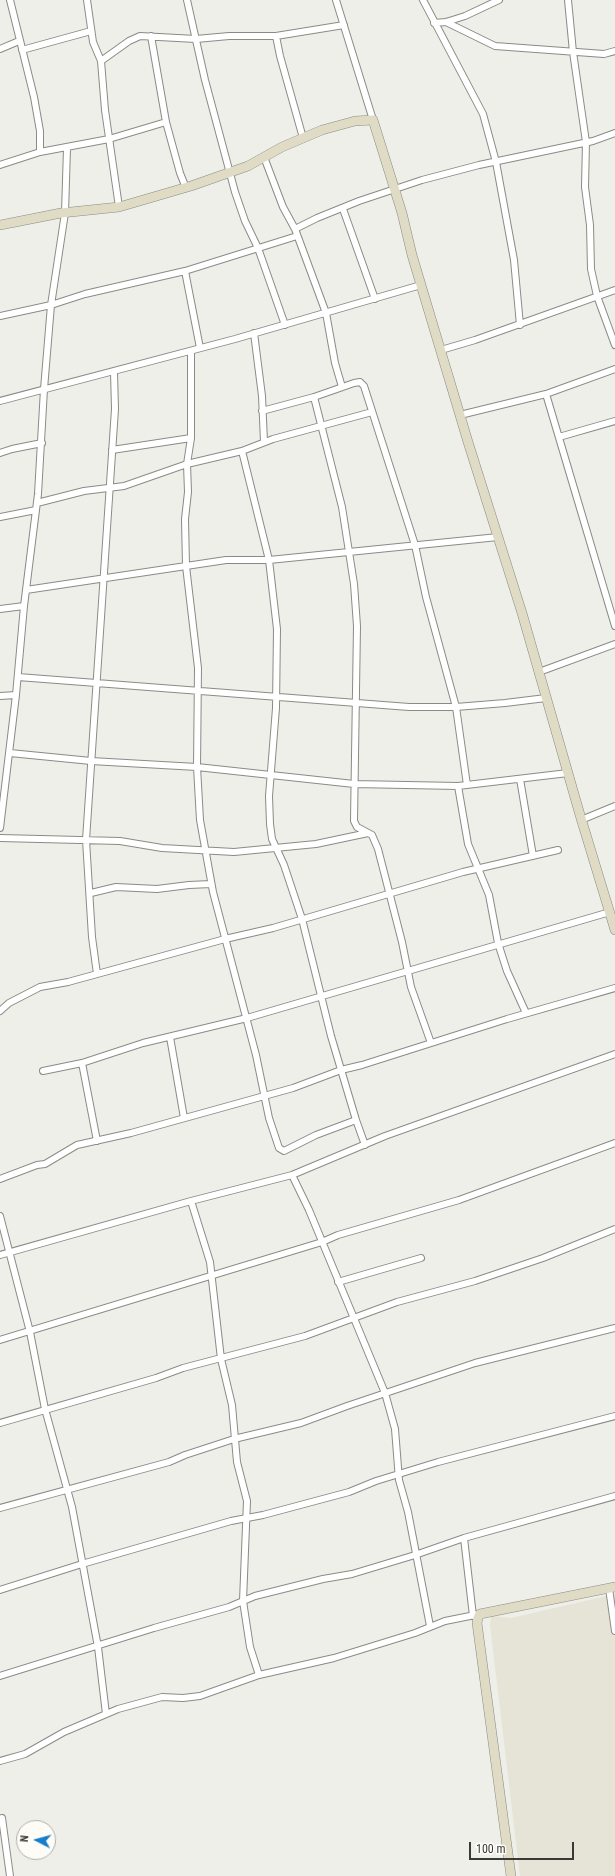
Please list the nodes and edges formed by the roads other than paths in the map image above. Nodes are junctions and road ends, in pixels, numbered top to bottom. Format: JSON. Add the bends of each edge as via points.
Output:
{"nodes":[{"id":1,"x":10,"y":0,"type":"edge"},
{"id":2,"x":87,"y":0,"type":"edge"},
{"id":3,"x":187,"y":0,"type":"edge"},
{"id":4,"x":336,"y":0,"type":"edge"},
{"id":5,"x":423,"y":0,"type":"edge"},
{"id":6,"x":498,"y":0,"type":"edge"},
{"id":7,"x":568,"y":0,"type":"edge"},
{"id":8,"x":434,"y":22,"type":"junction"},
{"id":9,"x":446,"y":22,"type":"junction"},
{"id":10,"x":344,"y":25,"type":"junction"},
{"id":11,"x":91,"y":31,"type":"junction"},
{"id":12,"x":151,"y":36,"type":"junction"},
{"id":13,"x":276,"y":36,"type":"junction"},
{"id":14,"x":196,"y":39,"type":"junction"},
{"id":15,"x":19,"y":41,"type":"junction"},
{"id":16,"x":0,"y":49,"type":"edge"},
{"id":17,"x":22,"y":50,"type":"junction"},
{"id":18,"x":615,"y":51,"type":"edge"},
{"id":19,"x":573,"y":52,"type":"junction"},
{"id":20,"x":101,"y":61,"type":"junction"},
{"id":21,"x":373,"y":120,"type":"junction"},
{"id":22,"x":166,"y":122,"type":"junction"},
{"id":23,"x":615,"y":133,"type":"edge"},
{"id":24,"x":303,"y":138,"type":"junction"},
{"id":25,"x":109,"y":139,"type":"junction"},
{"id":26,"x":586,"y":142,"type":"junction"},
{"id":27,"x":67,"y":148,"type":"junction"},
{"id":28,"x":40,"y":152,"type":"junction"},
{"id":29,"x":264,"y":157,"type":"junction"},
{"id":30,"x":496,"y":162,"type":"junction"},
{"id":31,"x":0,"y":165,"type":"edge"},
{"id":32,"x":230,"y":173,"type":"junction"},
{"id":33,"x":186,"y":188,"type":"junction"},
{"id":34,"x":395,"y":189,"type":"junction"},
{"id":35,"x":118,"y":207,"type":"junction"},
{"id":36,"x":343,"y":209,"type":"junction"},
{"id":37,"x":65,"y":213,"type":"junction"},
{"id":38,"x":0,"y":225,"type":"edge"},
{"id":39,"x":295,"y":229,"type":"junction"},
{"id":40,"x":297,"y":236,"type":"junction"},
{"id":41,"x":258,"y":248,"type":"junction"},
{"id":42,"x":185,"y":271,"type":"junction"},
{"id":43,"x":421,"y":285,"type":"junction"},
{"id":44,"x":615,"y":290,"type":"edge"},
{"id":45,"x":597,"y":296,"type":"junction"},
{"id":46,"x":375,"y":299,"type":"junction"},
{"id":47,"x":51,"y":305,"type":"junction"},
{"id":48,"x":326,"y":313,"type":"junction"},
{"id":49,"x":0,"y":316,"type":"edge"},
{"id":50,"x":286,"y":325,"type":"junction"},
{"id":51,"x":520,"y":325,"type":"junction"},
{"id":52,"x":254,"y":333,"type":"junction"},
{"id":53,"x":615,"y":345,"type":"edge"},
{"id":54,"x":200,"y":348,"type":"junction"},
{"id":55,"x":440,"y":350,"type":"junction"},
{"id":56,"x":192,"y":351,"type":"junction"},
{"id":57,"x":615,"y":369,"type":"edge"},
{"id":58,"x":114,"y":372,"type":"junction"},
{"id":59,"x":342,"y":387,"type":"junction"},
{"id":60,"x":44,"y":389,"type":"junction"},
{"id":61,"x":546,"y":394,"type":"junction"},
{"id":62,"x":314,"y":397,"type":"junction"},
{"id":63,"x":0,"y":401,"type":"edge"},
{"id":64,"x":262,"y":411,"type":"junction"},
{"id":65,"x":372,"y":412,"type":"junction"},
{"id":66,"x":460,"y":415,"type":"junction"},
{"id":67,"x":615,"y":421,"type":"edge"},
{"id":68,"x":321,"y":426,"type":"junction"},
{"id":69,"x":559,"y":437,"type":"junction"},
{"id":70,"x":191,"y":438,"type":"junction"},
{"id":71,"x":264,"y":442,"type":"junction"},
{"id":72,"x":42,"y":443,"type":"junction"},
{"id":73,"x":112,"y":450,"type":"junction"},
{"id":74,"x":242,"y":451,"type":"junction"},
{"id":75,"x":0,"y":454,"type":"edge"},
{"id":76,"x":187,"y":464,"type":"junction"},
{"id":77,"x":108,"y":488,"type":"junction"},
{"id":78,"x":37,"y":503,"type":"junction"},
{"id":79,"x":36,"y":510,"type":"junction"},
{"id":80,"x":0,"y":517,"type":"edge"},
{"id":81,"x":498,"y":537,"type":"junction"},
{"id":82,"x":415,"y":545,"type":"junction"},
{"id":83,"x":350,"y":552,"type":"junction"},
{"id":84,"x":269,"y":560,"type":"junction"},
{"id":85,"x":186,"y":566,"type":"junction"},
{"id":86,"x":104,"y":577,"type":"junction"},
{"id":87,"x":26,"y":590,"type":"junction"},
{"id":88,"x":24,"y":606,"type":"junction"},
{"id":89,"x":0,"y":609,"type":"edge"},
{"id":90,"x":615,"y":626,"type":"edge"},
{"id":91,"x":615,"y":644,"type":"edge"},
{"id":92,"x":539,"y":672,"type":"junction"},
{"id":93,"x":18,"y":677,"type":"junction"},
{"id":94,"x":97,"y":683,"type":"junction"},
{"id":95,"x":197,"y":690,"type":"junction"},
{"id":96,"x":16,"y":695,"type":"junction"},
{"id":97,"x":0,"y":696,"type":"edge"},
{"id":98,"x":276,"y":698,"type":"junction"},
{"id":99,"x":546,"y":698,"type":"junction"},
{"id":100,"x":356,"y":702,"type":"junction"},
{"id":101,"x":456,"y":706,"type":"junction"},
{"id":102,"x":10,"y":753,"type":"junction"},
{"id":103,"x":91,"y":760,"type":"junction"},
{"id":104,"x":197,"y":767,"type":"junction"},
{"id":105,"x":568,"y":774,"type":"junction"},
{"id":106,"x":272,"y":775,"type":"junction"},
{"id":107,"x":3,"y":778,"type":"edge"},
{"id":108,"x":520,"y":779,"type":"junction"},
{"id":109,"x":354,"y":784,"type":"junction"},
{"id":110,"x":467,"y":785,"type":"junction"},
{"id":111,"x":458,"y":786,"type":"junction"},
{"id":112,"x":615,"y":806,"type":"edge"},
{"id":113,"x":581,"y":820,"type":"junction"},
{"id":114,"x":0,"y":828,"type":"edge"},
{"id":115,"x":368,"y":833,"type":"junction"},
{"id":116,"x":0,"y":838,"type":"edge"},
{"id":117,"x":86,"y":840,"type":"junction"},
{"id":118,"x":276,"y":849,"type":"junction"},
{"id":119,"x":558,"y":850,"type":"dead end"},
{"id":120,"x":205,"y":851,"type":"junction"},
{"id":121,"x":534,"y":856,"type":"junction"},
{"id":122,"x":479,"y":868,"type":"junction"},
{"id":123,"x":211,"y":884,"type":"junction"},
{"id":124,"x":91,"y":893,"type":"junction"},
{"id":125,"x":389,"y":894,"type":"junction"},
{"id":126,"x":612,"y":917,"type":"edge"},
{"id":127,"x":302,"y":919,"type":"junction"},
{"id":128,"x":615,"y":930,"type":"edge"},
{"id":129,"x":225,"y":939,"type":"junction"},
{"id":130,"x":498,"y":944,"type":"junction"},
{"id":131,"x":407,"y":970,"type":"junction"},
{"id":132,"x":97,"y":974,"type":"junction"},
{"id":133,"x":615,"y":988,"type":"edge"},
{"id":134,"x":321,"y":996,"type":"junction"},
{"id":135,"x":0,"y":1012,"type":"edge"},
{"id":136,"x":526,"y":1013,"type":"junction"},
{"id":137,"x":247,"y":1018,"type":"junction"},
{"id":138,"x":170,"y":1037,"type":"junction"},
{"id":139,"x":431,"y":1043,"type":"junction"},
{"id":140,"x":615,"y":1054,"type":"edge"},
{"id":141,"x":82,"y":1063,"type":"junction"},
{"id":142,"x":341,"y":1070,"type":"junction"},
{"id":143,"x":43,"y":1072,"type":"dead end"},
{"id":144,"x":264,"y":1096,"type":"junction"},
{"id":145,"x":184,"y":1118,"type":"junction"},
{"id":146,"x":356,"y":1120,"type":"junction"},
{"id":147,"x":97,"y":1141,"type":"junction"},
{"id":148,"x":615,"y":1143,"type":"edge"},
{"id":149,"x":365,"y":1144,"type":"junction"},
{"id":150,"x":292,"y":1175,"type":"junction"},
{"id":151,"x":0,"y":1179,"type":"edge"},
{"id":152,"x":191,"y":1201,"type":"junction"},
{"id":153,"x":0,"y":1216,"type":"edge"},
{"id":154,"x":615,"y":1229,"type":"edge"},
{"id":155,"x":322,"y":1242,"type":"junction"},
{"id":156,"x":10,"y":1252,"type":"junction"},
{"id":157,"x":0,"y":1255,"type":"edge"},
{"id":158,"x":421,"y":1258,"type":"dead end"},
{"id":159,"x":212,"y":1276,"type":"junction"},
{"id":160,"x":338,"y":1282,"type":"junction"},
{"id":161,"x":354,"y":1316,"type":"junction"},
{"id":162,"x":615,"y":1328,"type":"edge"},
{"id":163,"x":30,"y":1332,"type":"junction"},
{"id":164,"x":0,"y":1340,"type":"edge"},
{"id":165,"x":221,"y":1359,"type":"junction"},
{"id":166,"x":385,"y":1393,"type":"junction"},
{"id":167,"x":45,"y":1409,"type":"junction"},
{"id":168,"x":615,"y":1416,"type":"edge"},
{"id":169,"x":0,"y":1423,"type":"edge"},
{"id":170,"x":234,"y":1439,"type":"junction"},
{"id":171,"x":398,"y":1474,"type":"junction"},
{"id":172,"x":68,"y":1489,"type":"junction"},
{"id":173,"x":615,"y":1496,"type":"edge"},
{"id":174,"x":0,"y":1508,"type":"edge"},
{"id":175,"x":246,"y":1519,"type":"junction"},
{"id":176,"x":464,"y":1538,"type":"junction"},
{"id":177,"x":415,"y":1555,"type":"junction"},
{"id":178,"x":82,"y":1564,"type":"junction"},
{"id":179,"x":612,"y":1588,"type":"edge"},
{"id":180,"x":0,"y":1590,"type":"edge"},
{"id":181,"x":243,"y":1601,"type":"junction"},
{"id":182,"x":477,"y":1615,"type":"junction"},
{"id":183,"x":430,"y":1626,"type":"junction"},
{"id":184,"x":615,"y":1631,"type":"edge"},
{"id":185,"x":98,"y":1647,"type":"junction"},
{"id":186,"x":259,"y":1674,"type":"junction"},
{"id":187,"x":0,"y":1676,"type":"edge"},
{"id":188,"x":106,"y":1714,"type":"junction"},
{"id":189,"x":0,"y":1761,"type":"edge"},
{"id":190,"x":2,"y":1818,"type":"dead end"},
{"id":191,"x":10,"y":1876,"type":"edge"},
{"id":192,"x":511,"y":1876,"type":"edge"}],
"edges":[{"from":1,"to":15,"type":"street"},
{"from":2,"to":11,"type":"street"},
{"from":3,"to":14,"type":"street"},
{"from":4,"to":10,"type":"street"},
{"from":5,"to":8,"type":"street"},
{"from":6,"to":9,"type":"street"},
{"from":7,"to":19,"type":"street"},
{"from":8,"to":9,"type":"street"},
{"from":8,"to":30,"type":"street","via":[[483,114]]},
{"from":9,"to":19,"type":"street","via":[[495,46]]},
{"from":10,"to":13,"type":"street"},
{"from":10,"to":21,"type":"street"},
{"from":11,"to":17,"type":"street"},
{"from":11,"to":20,"type":"street"},
{"from":12,"to":14,"type":"street"},
{"from":12,"to":20,"type":"street","via":[[140,36],[129,41]]},
{"from":12,"to":22,"type":"street"},
{"from":13,"to":14,"type":"street"},
{"from":13,"to":24,"type":"street"},
{"from":14,"to":32,"type":"street"},
{"from":15,"to":16,"type":"street"},
{"from":15,"to":17,"type":"street"},
{"from":17,"to":28,"type":"street","via":[[40,131]]},
{"from":18,"to":19,"type":"street","via":[[604,54]]},
{"from":19,"to":26,"type":"street"},
{"from":20,"to":25,"type":"street"},
{"from":21,"to":24,"type":"main road","via":[[355,121]]},
{"from":21,"to":34,"type":"main road"},
{"from":22,"to":25,"type":"street"},
{"from":22,"to":33,"type":"street"},
{"from":23,"to":26,"type":"street"},
{"from":24,"to":29,"type":"main road"},
{"from":25,"to":27,"type":"street"},
{"from":25,"to":35,"type":"street"},
{"from":26,"to":30,"type":"street"},
{"from":26,"to":45,"type":"street","via":[[585,187],[590,225],[591,269]]},
{"from":27,"to":28,"type":"street"},
{"from":27,"to":37,"type":"street"},
{"from":28,"to":31,"type":"street"},
{"from":29,"to":32,"type":"main road"},
{"from":29,"to":39,"type":"street","via":[[283,208]]},
{"from":30,"to":34,"type":"street"},
{"from":30,"to":51,"type":"street","via":[[514,260]]},
{"from":32,"to":33,"type":"main road"},
{"from":32,"to":41,"type":"street","via":[[245,221]]},
{"from":33,"to":35,"type":"main road"},
{"from":34,"to":36,"type":"street"},
{"from":34,"to":43,"type":"main road"},
{"from":35,"to":37,"type":"main road"},
{"from":36,"to":39,"type":"street","via":[[316,218]]},
{"from":36,"to":46,"type":"street"},
{"from":37,"to":38,"type":"main road"},
{"from":37,"to":47,"type":"street"},
{"from":39,"to":40,"type":"street"},
{"from":40,"to":41,"type":"street"},
{"from":40,"to":48,"type":"street"},
{"from":41,"to":42,"type":"street"},
{"from":41,"to":50,"type":"street"},
{"from":42,"to":47,"type":"street","via":[[85,294]]},
{"from":42,"to":54,"type":"street"},
{"from":43,"to":46,"type":"street"},
{"from":43,"to":55,"type":"main road"},
{"from":44,"to":45,"type":"street"},
{"from":45,"to":51,"type":"street"},
{"from":45,"to":53,"type":"street"},
{"from":46,"to":48,"type":"street"},
{"from":47,"to":49,"type":"street"},
{"from":47,"to":60,"type":"street"},
{"from":48,"to":50,"type":"street"},
{"from":48,"to":59,"type":"street"},
{"from":50,"to":52,"type":"street"},
{"from":51,"to":55,"type":"street"},
{"from":52,"to":54,"type":"street"},
{"from":52,"to":64,"type":"street"},
{"from":54,"to":56,"type":"street"},
{"from":55,"to":66,"type":"main road"},
{"from":56,"to":58,"type":"street"},
{"from":56,"to":70,"type":"street"},
{"from":57,"to":61,"type":"street"},
{"from":58,"to":60,"type":"street"},
{"from":58,"to":73,"type":"street"},
{"from":59,"to":62,"type":"street"},
{"from":59,"to":65,"type":"street","via":[[360,382],[364,386]]},
{"from":60,"to":63,"type":"street"},
{"from":60,"to":72,"type":"street"},
{"from":61,"to":66,"type":"street"},
{"from":61,"to":69,"type":"street"},
{"from":62,"to":64,"type":"street"},
{"from":62,"to":68,"type":"street"},
{"from":64,"to":71,"type":"street"},
{"from":65,"to":68,"type":"street"},
{"from":65,"to":82,"type":"street"},
{"from":66,"to":81,"type":"main road"},
{"from":67,"to":69,"type":"street"},
{"from":68,"to":71,"type":"street"},
{"from":68,"to":83,"type":"street","via":[[342,507]]},
{"from":69,"to":90,"type":"street"},
{"from":70,"to":73,"type":"street"},
{"from":70,"to":76,"type":"street"},
{"from":71,"to":74,"type":"street"},
{"from":72,"to":75,"type":"street"},
{"from":72,"to":78,"type":"street"},
{"from":73,"to":77,"type":"street"},
{"from":74,"to":76,"type":"street"},
{"from":74,"to":84,"type":"street"},
{"from":76,"to":77,"type":"street","via":[[124,486]]},
{"from":76,"to":85,"type":"street"},
{"from":77,"to":78,"type":"street"},
{"from":77,"to":86,"type":"street"},
{"from":78,"to":79,"type":"street"},
{"from":79,"to":80,"type":"street"},
{"from":79,"to":87,"type":"street"},
{"from":81,"to":82,"type":"street"},
{"from":81,"to":92,"type":"main road"},
{"from":82,"to":83,"type":"street"},
{"from":82,"to":101,"type":"street","via":[[426,597]]},
{"from":83,"to":84,"type":"street"},
{"from":83,"to":100,"type":"street","via":[[357,626]]},
{"from":84,"to":85,"type":"street","via":[[226,560]]},
{"from":84,"to":98,"type":"street","via":[[276,629]]},
{"from":85,"to":86,"type":"street"},
{"from":85,"to":95,"type":"street","via":[[198,668]]},
{"from":86,"to":87,"type":"street"},
{"from":86,"to":94,"type":"street"},
{"from":87,"to":88,"type":"street"},
{"from":88,"to":89,"type":"street"},
{"from":88,"to":93,"type":"street"},
{"from":91,"to":92,"type":"street"},
{"from":92,"to":99,"type":"main road"},
{"from":93,"to":94,"type":"street"},
{"from":93,"to":96,"type":"street"},
{"from":94,"to":95,"type":"street"},
{"from":94,"to":103,"type":"street"},
{"from":95,"to":98,"type":"street"},
{"from":95,"to":104,"type":"street"},
{"from":96,"to":97,"type":"street"},
{"from":96,"to":102,"type":"street"},
{"from":98,"to":100,"type":"street"},
{"from":98,"to":106,"type":"street"},
{"from":99,"to":101,"type":"street"},
{"from":99,"to":105,"type":"main road"},
{"from":100,"to":101,"type":"street","via":[[410,707]]},
{"from":100,"to":109,"type":"street"},
{"from":101,"to":110,"type":"street"},
{"from":102,"to":103,"type":"street"},
{"from":102,"to":107,"type":"street"},
{"from":103,"to":104,"type":"street"},
{"from":103,"to":117,"type":"street"},
{"from":104,"to":106,"type":"street"},
{"from":104,"to":120,"type":"street","via":[[200,820]]},
{"from":105,"to":108,"type":"street"},
{"from":105,"to":113,"type":"main road"},
{"from":106,"to":109,"type":"street"},
{"from":106,"to":118,"type":"street","via":[[269,796],[270,824]]},
{"from":107,"to":114,"type":"street"},
{"from":108,"to":110,"type":"street"},
{"from":108,"to":121,"type":"street"},
{"from":109,"to":111,"type":"street"},
{"from":109,"to":115,"type":"street","via":[[354,821],[357,827]]},
{"from":110,"to":111,"type":"street"},
{"from":111,"to":122,"type":"street","via":[[468,844]]},
{"from":112,"to":113,"type":"street"},
{"from":113,"to":126,"type":"main road"},
{"from":115,"to":118,"type":"street"},
{"from":115,"to":125,"type":"street","via":[[375,840]]},
{"from":116,"to":117,"type":"street"},
{"from":117,"to":120,"type":"street","via":[[120,841],[162,848]]},
{"from":117,"to":124,"type":"street"},
{"from":118,"to":120,"type":"street"},
{"from":118,"to":127,"type":"street"},
{"from":119,"to":121,"type":"street"},
{"from":120,"to":123,"type":"street"},
{"from":121,"to":122,"type":"street"},
{"from":122,"to":125,"type":"street"},
{"from":122,"to":130,"type":"street","via":[[489,895]]},
{"from":123,"to":124,"type":"street","via":[[157,889],[116,887]]},
{"from":123,"to":129,"type":"street"},
{"from":124,"to":132,"type":"street","via":[[92,937]]},
{"from":125,"to":127,"type":"street"},
{"from":125,"to":131,"type":"street"},
{"from":126,"to":128,"type":"main road"},
{"from":126,"to":130,"type":"street"},
{"from":127,"to":129,"type":"street"},
{"from":127,"to":134,"type":"street"},
{"from":129,"to":132,"type":"street"},
{"from":129,"to":137,"type":"street"},
{"from":130,"to":131,"type":"street"},
{"from":130,"to":136,"type":"street"},
{"from":131,"to":134,"type":"street"},
{"from":131,"to":139,"type":"street","via":[[418,1011]]},
{"from":132,"to":135,"type":"street","via":[[40,987],[9,1003]]},
{"from":133,"to":136,"type":"street"},
{"from":134,"to":137,"type":"street"},
{"from":134,"to":142,"type":"street"},
{"from":136,"to":139,"type":"street"},
{"from":137,"to":138,"type":"street"},
{"from":137,"to":144,"type":"street"},
{"from":138,"to":141,"type":"street"},
{"from":138,"to":145,"type":"street"},
{"from":139,"to":142,"type":"street"},
{"from":140,"to":149,"type":"street"},
{"from":141,"to":143,"type":"street"},
{"from":141,"to":147,"type":"street"},
{"from":142,"to":144,"type":"street"},
{"from":142,"to":146,"type":"street"},
{"from":144,"to":145,"type":"street"},
{"from":144,"to":146,"type":"street","via":[[276,1140],[279,1148],[284,1151],[316,1135]]},
{"from":145,"to":147,"type":"street"},
{"from":146,"to":149,"type":"street"},
{"from":147,"to":151,"type":"street","via":[[77,1145],[45,1164]]},
{"from":148,"to":155,"type":"street","via":[[459,1200],[338,1235]]},
{"from":149,"to":150,"type":"street"},
{"from":150,"to":152,"type":"street"},
{"from":150,"to":155,"type":"street"},
{"from":152,"to":156,"type":"street"},
{"from":152,"to":159,"type":"street"},
{"from":153,"to":156,"type":"street"},
{"from":154,"to":161,"type":"street","via":[[543,1258]]},
{"from":155,"to":159,"type":"street"},
{"from":155,"to":160,"type":"street"},
{"from":156,"to":157,"type":"street"},
{"from":156,"to":163,"type":"street"},
{"from":158,"to":160,"type":"street"},
{"from":159,"to":163,"type":"street"},
{"from":159,"to":165,"type":"street"},
{"from":160,"to":161,"type":"street"},
{"from":161,"to":165,"type":"street","via":[[305,1336]]},
{"from":161,"to":166,"type":"street"},
{"from":162,"to":166,"type":"street","via":[[475,1363]]},
{"from":163,"to":164,"type":"street"},
{"from":163,"to":167,"type":"street"},
{"from":165,"to":167,"type":"street"},
{"from":165,"to":170,"type":"street","via":[[232,1405]]},
{"from":166,"to":170,"type":"street","via":[[301,1423]]},
{"from":166,"to":171,"type":"street","via":[[395,1429]]},
{"from":167,"to":169,"type":"street"},
{"from":167,"to":172,"type":"street"},
{"from":168,"to":171,"type":"street"},
{"from":170,"to":172,"type":"street","via":[[169,1462]]},
{"from":170,"to":175,"type":"street","via":[[247,1501]]},
{"from":171,"to":175,"type":"street","via":[[349,1492]]},
{"from":171,"to":177,"type":"street"},
{"from":172,"to":174,"type":"street"},
{"from":172,"to":178,"type":"street"},
{"from":173,"to":176,"type":"street"},
{"from":175,"to":178,"type":"street","via":[[231,1521]]},
{"from":175,"to":181,"type":"street"},
{"from":176,"to":177,"type":"street"},
{"from":176,"to":182,"type":"street"},
{"from":177,"to":181,"type":"street","via":[[352,1574],[323,1579]]},
{"from":177,"to":183,"type":"street"},
{"from":178,"to":180,"type":"street"},
{"from":178,"to":185,"type":"street"},
{"from":179,"to":182,"type":"main road"},
{"from":179,"to":184,"type":"street"},
{"from":181,"to":185,"type":"street"},
{"from":181,"to":186,"type":"street","via":[[250,1647]]},
{"from":182,"to":183,"type":"street"},
{"from":182,"to":192,"type":"main road"},
{"from":183,"to":186,"type":"street","via":[[334,1658]]},
{"from":185,"to":187,"type":"street"},
{"from":185,"to":188,"type":"street"},
{"from":186,"to":188,"type":"street","via":[[200,1696],[162,1697]]},
{"from":188,"to":189,"type":"street","via":[[64,1732],[25,1754]]},
{"from":190,"to":191,"type":"street"}]}
